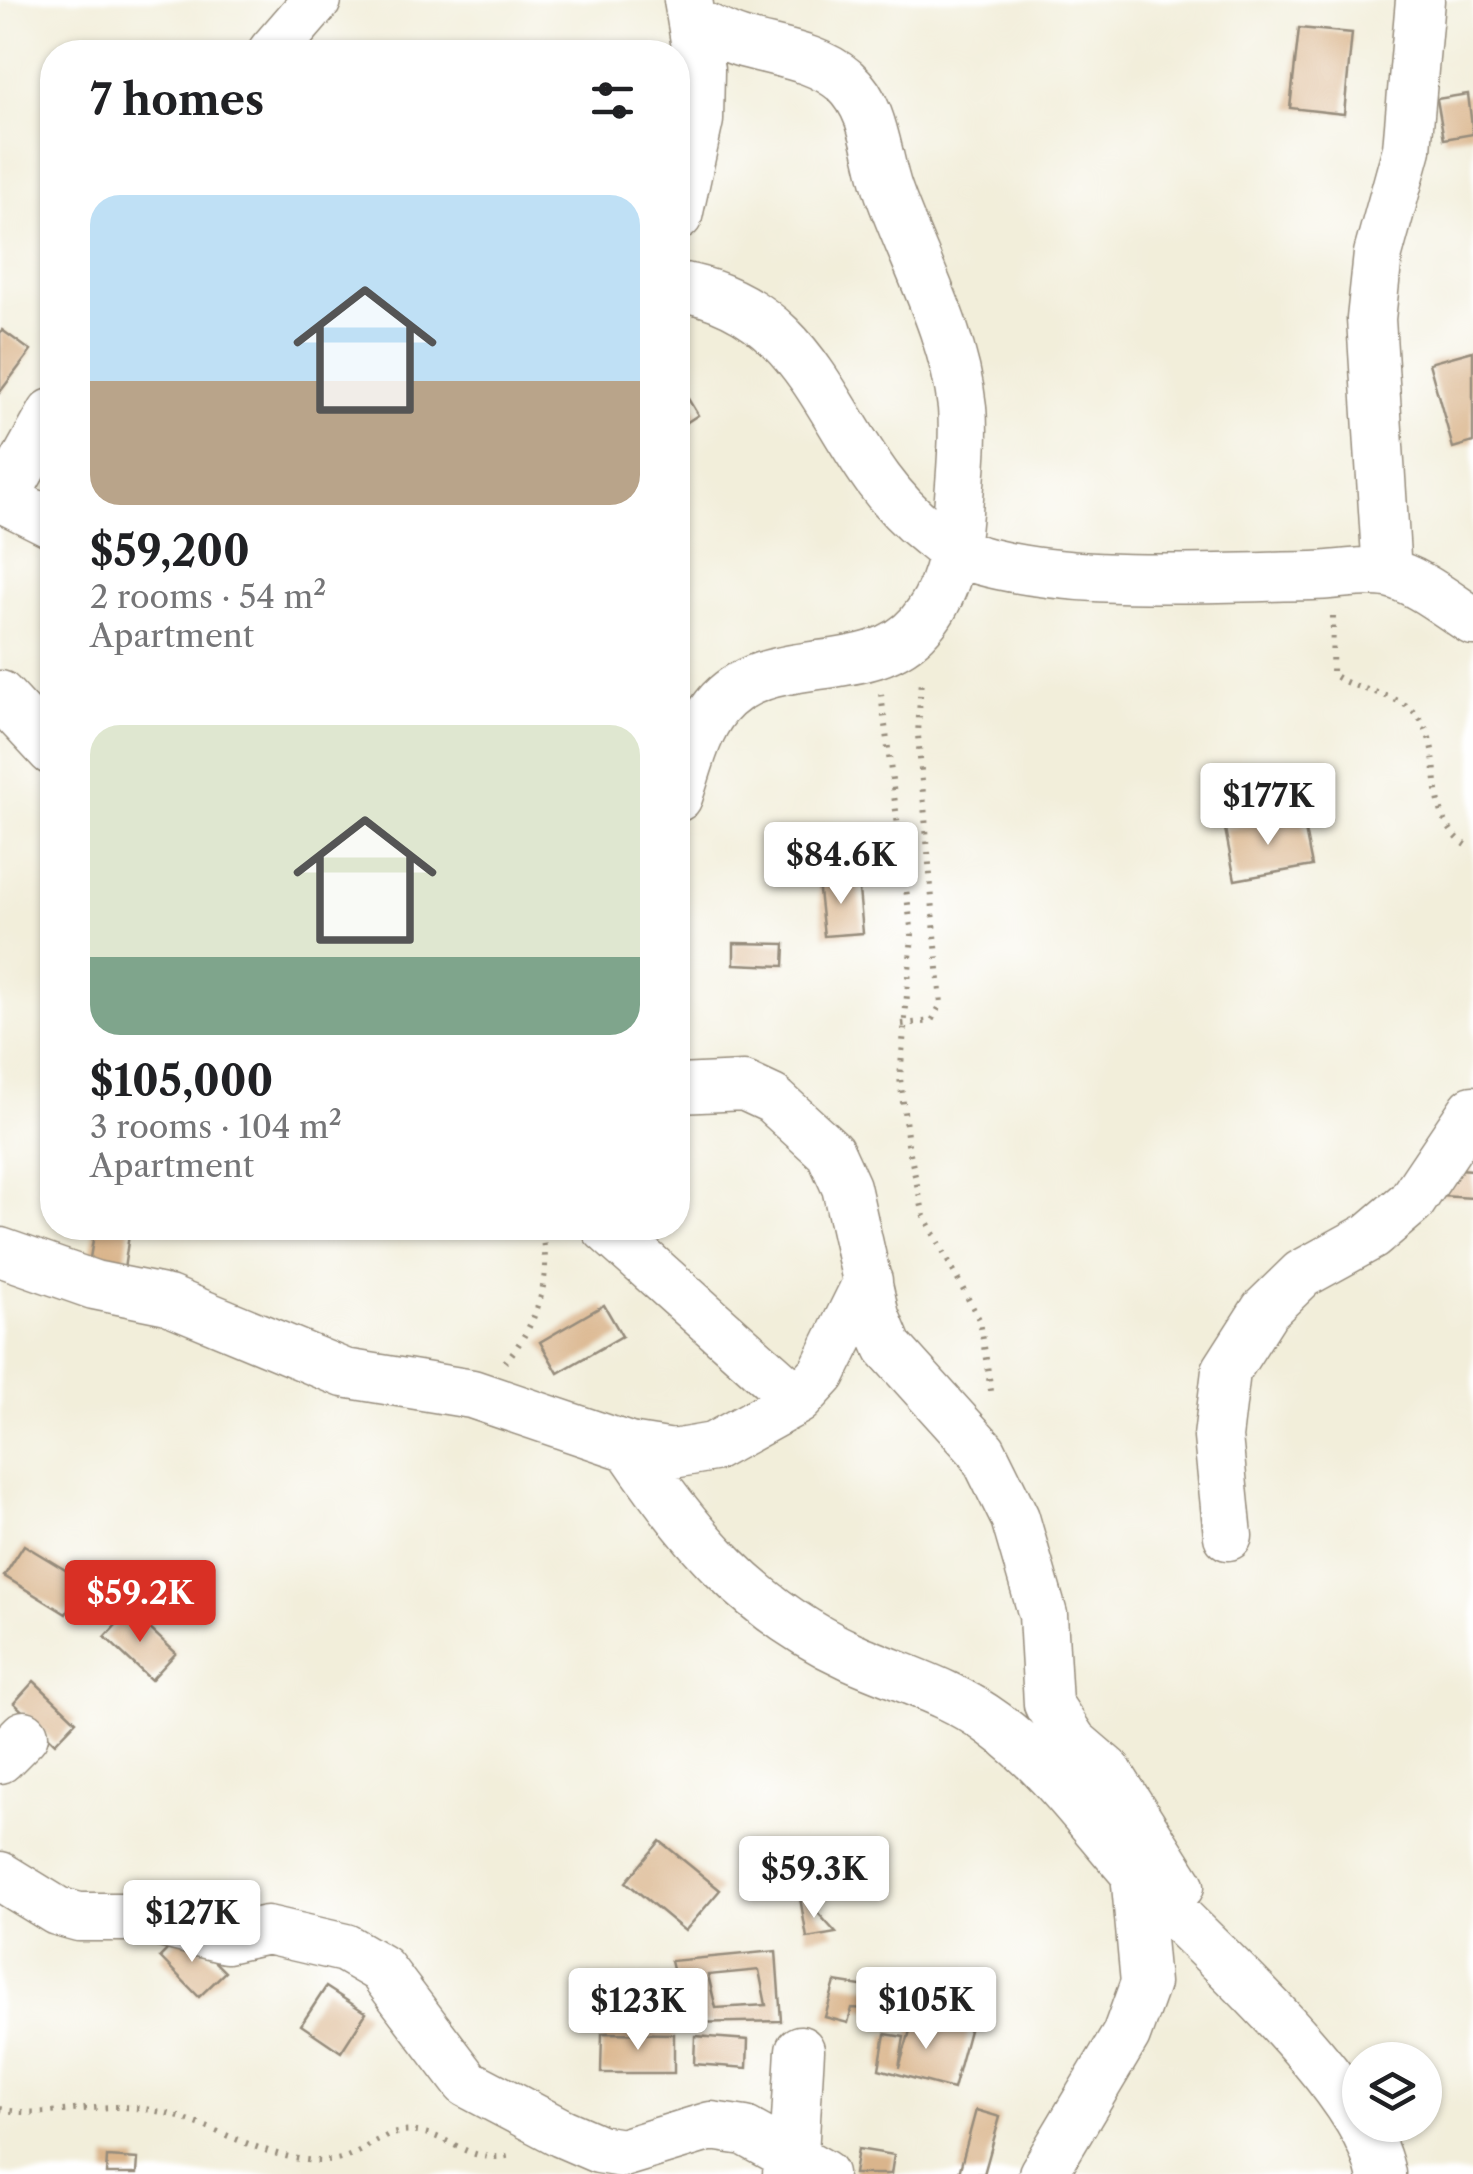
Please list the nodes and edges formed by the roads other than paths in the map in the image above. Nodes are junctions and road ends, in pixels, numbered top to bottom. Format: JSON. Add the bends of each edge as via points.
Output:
{"nodes":[{"id":1,"x":317,"y":0,"type":"edge"},
{"id":2,"x":1420,"y":0,"type":"edge"},
{"id":3,"x":690,"y":10,"type":"edge"},
{"id":4,"x":282,"y":40,"type":"edge"},
{"id":5,"x":690,"y":161,"type":"edge"},
{"id":6,"x":690,"y":278,"type":"edge"},
{"id":7,"x":40,"y":433,"type":"edge"},
{"id":8,"x":2,"y":498,"type":"edge"},
{"id":9,"x":40,"y":517,"type":"edge"},
{"id":10,"x":954,"y":552,"type":"junction"},
{"id":11,"x":1388,"y":574,"type":"junction"},
{"id":12,"x":1473,"y":622,"type":"edge"},
{"id":13,"x":0,"y":695,"type":"edge"},
{"id":14,"x":40,"y":738,"type":"edge"},
{"id":15,"x":690,"y":768,"type":"edge"},
{"id":16,"x":690,"y":1088,"type":"edge"},
{"id":17,"x":1473,"y":1110,"type":"edge"},
{"id":18,"x":619,"y":1240,"type":"edge"},
{"id":19,"x":0,"y":1252,"type":"edge"},
{"id":20,"x":868,"y":1280,"type":"junction"},
{"id":21,"x":798,"y":1400,"type":"junction"},
{"id":22,"x":629,"y":1447,"type":"junction"},
{"id":23,"x":1228,"y":1536,"type":"dead end"},
{"id":24,"x":1135,"y":1873,"type":"junction"},
{"id":25,"x":0,"y":1876,"type":"edge"},
{"id":26,"x":1194,"y":1932,"type":"junction"},
{"id":27,"x":800,"y":2050,"type":"dead end"},
{"id":28,"x":801,"y":2167,"type":"edge"},
{"id":29,"x":1043,"y":2174,"type":"edge"},
{"id":30,"x":1381,"y":2174,"type":"edge"}],
"edges":[{"from":1,"to":4,"type":"street"},
{"from":2,"to":11,"type":"street","via":[[1407,149],[1378,254],[1371,320]]},
{"from":3,"to":5,"type":"street","via":[[700,70]]},
{"from":3,"to":10,"type":"street","via":[[737,41],[824,66],[865,107],[887,186],[946,338],[962,405]]},
{"from":6,"to":10,"type":"street","via":[[771,326],[797,351],[884,488]]},
{"from":7,"to":8,"type":"street"},
{"from":8,"to":9,"type":"street"},
{"from":10,"to":11,"type":"street","via":[[1029,570],[1090,574]]},
{"from":10,"to":15,"type":"street","via":[[924,621],[910,636],[876,654],[737,685],[714,709]]},
{"from":11,"to":12,"type":"street"},
{"from":13,"to":14,"type":"street"},
{"from":16,"to":20,"type":"street","via":[[744,1086],[805,1124],[830,1152],[846,1187]]},
{"from":17,"to":23,"type":"street","via":[[1411,1202],[1372,1236],[1302,1274],[1265,1310],[1226,1371],[1218,1437]]},
{"from":18,"to":21,"type":"street"},
{"from":19,"to":22,"type":"street","via":[[94,1286],[168,1300],[344,1373],[472,1394]]},
{"from":20,"to":21,"type":"street","via":[[822,1374]]},
{"from":20,"to":26,"type":"street","via":[[888,1347],[982,1451],[1015,1518],[1043,1615],[1048,1704],[1072,1742],[1108,1772],[1129,1803],[1183,1889]]},
{"from":21,"to":22,"type":"street","via":[[713,1447],[673,1454]]},
{"from":22,"to":24,"type":"street","via":[[695,1541],[758,1599],[851,1656],[932,1686],[994,1724],[1063,1786]]},
{"from":24,"to":26,"type":"street"},
{"from":24,"to":29,"type":"street","via":[[1145,1983],[1126,2036]]},
{"from":25,"to":28,"type":"street","via":[[57,1912],[79,1918],[136,1917],[226,1939],[267,1930],[365,1956],[468,2083],[598,2150],[622,2152],[711,2126],[745,2131]]},
{"from":26,"to":30,"type":"street","via":[[1314,2060],[1356,2119]]},
{"from":27,"to":28,"type":"street"}]}
